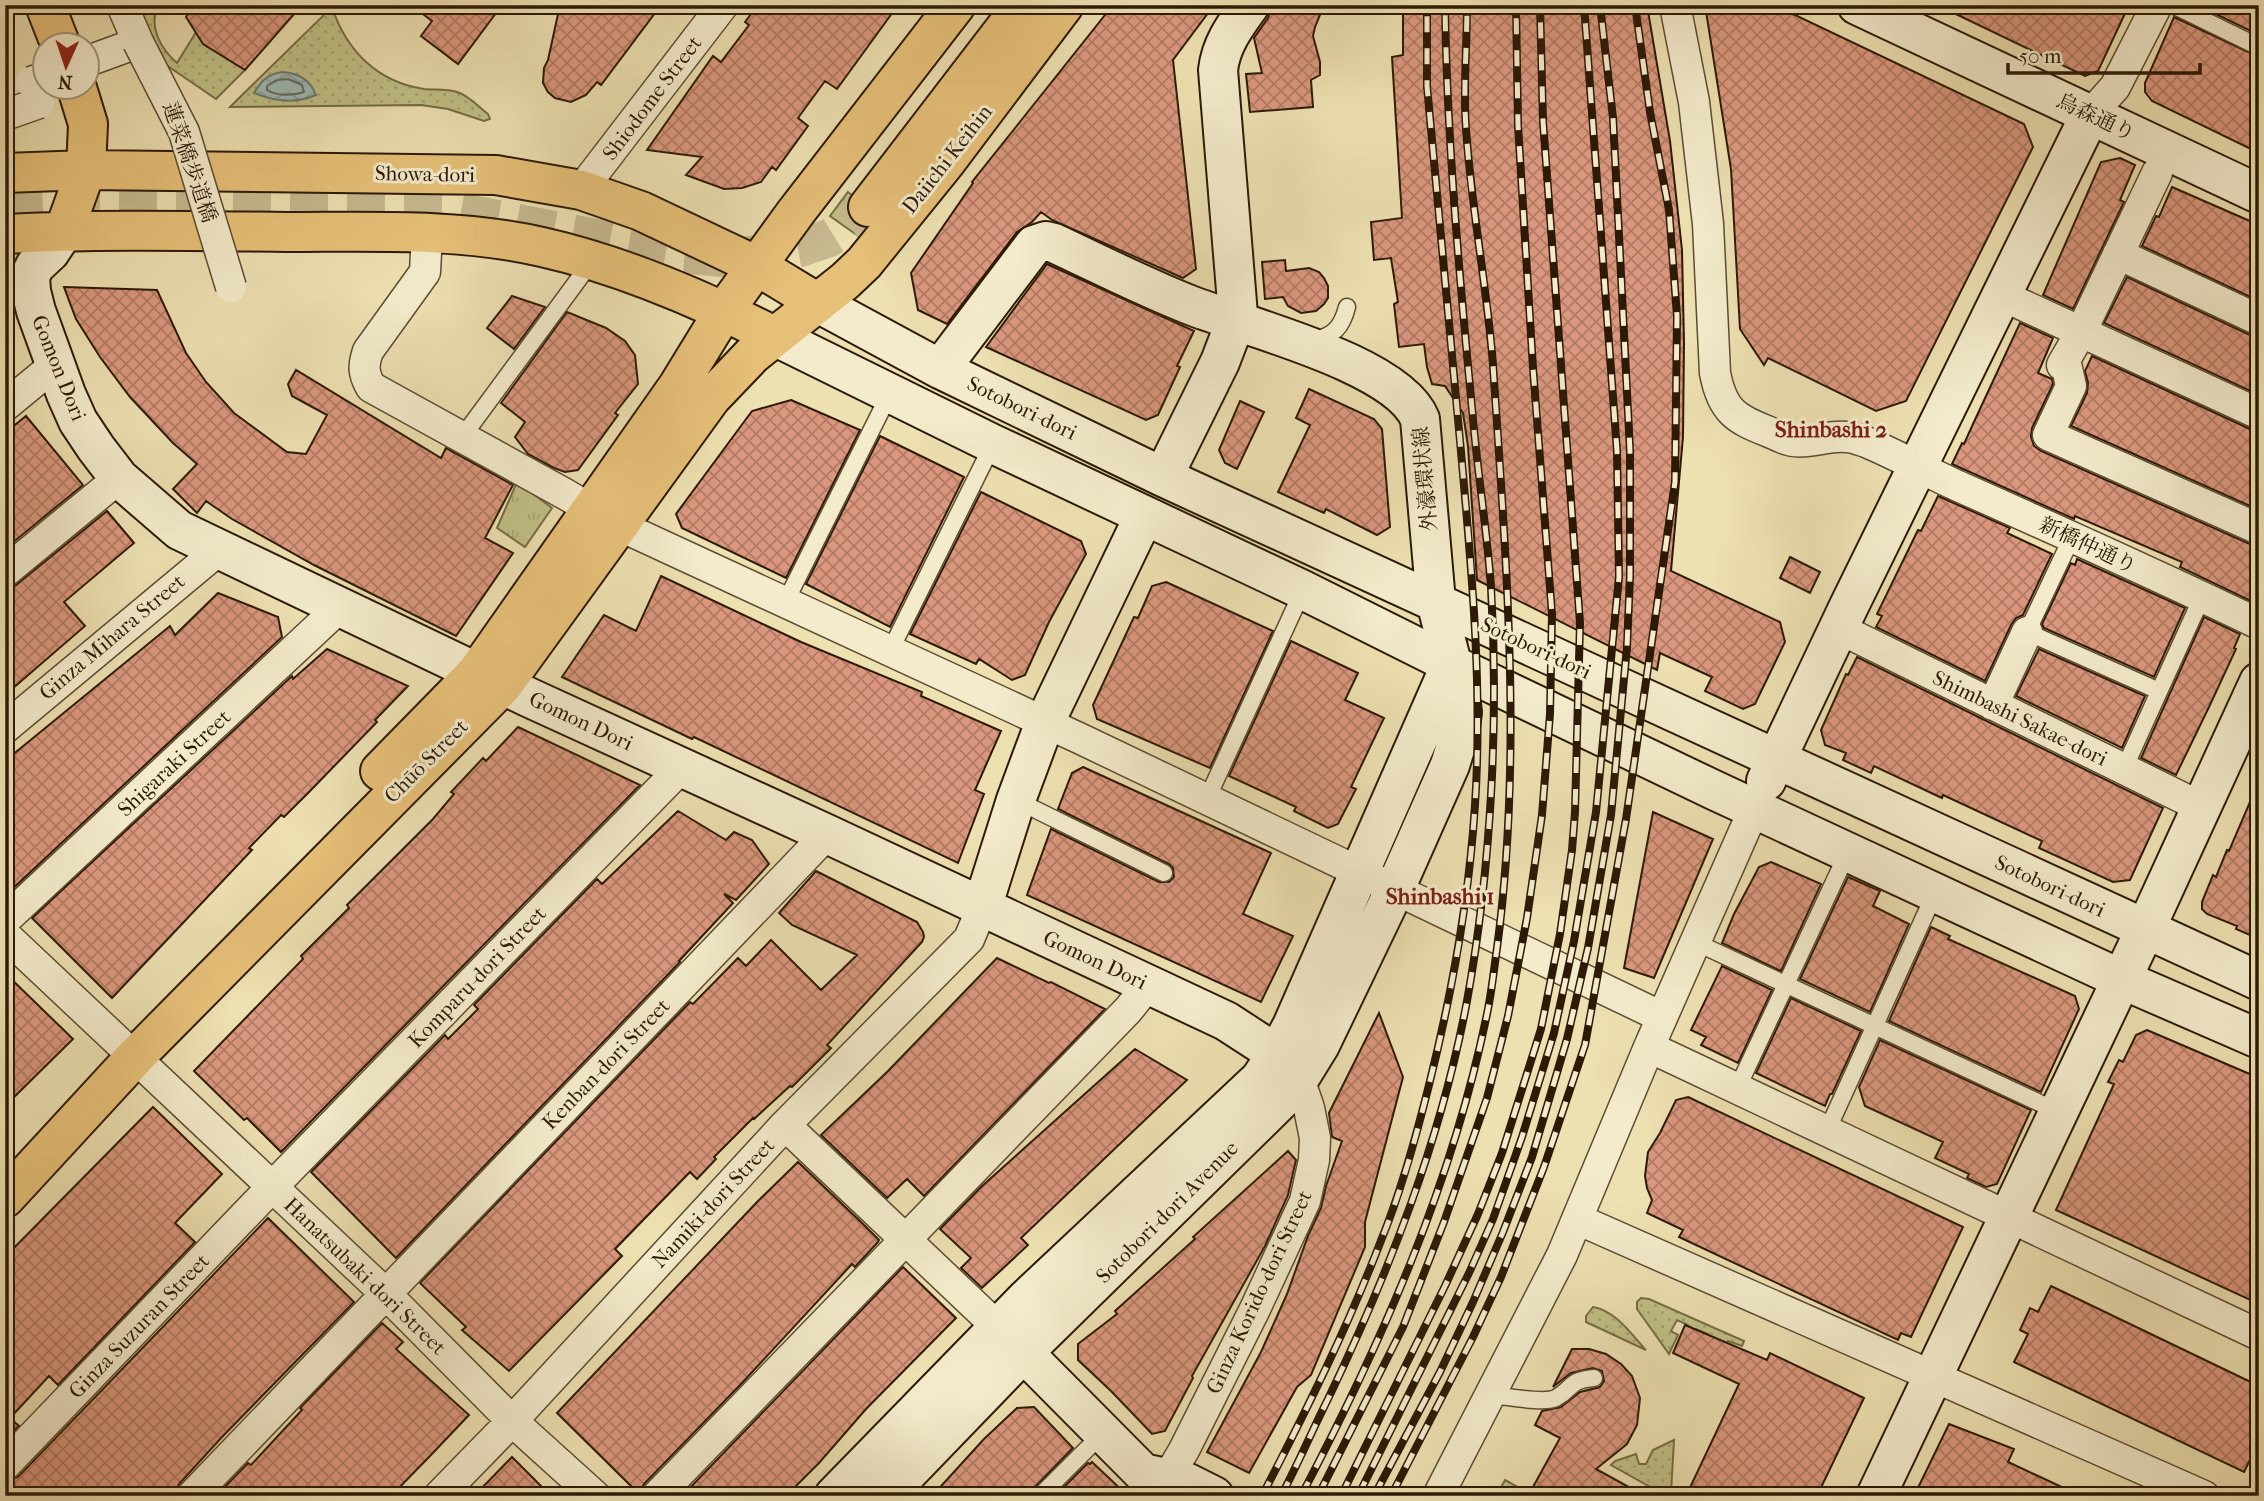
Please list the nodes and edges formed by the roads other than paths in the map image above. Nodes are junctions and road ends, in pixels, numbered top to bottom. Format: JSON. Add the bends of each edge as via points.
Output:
{"nodes":[{"id":1,"x":45,"y":5,"type":"edge"},
{"id":2,"x":122,"y":5,"type":"edge"},
{"id":3,"x":723,"y":5,"type":"edge"},
{"id":4,"x":956,"y":5,"type":"edge"},
{"id":5,"x":1023,"y":5,"type":"edge"},
{"id":6,"x":1065,"y":5,"type":"edge"},
{"id":7,"x":1675,"y":5,"type":"edge"},
{"id":8,"x":1857,"y":5,"type":"edge"},
{"id":9,"x":2157,"y":5,"type":"edge"},
{"id":10,"x":2173,"y":5,"type":"edge"},
{"id":11,"x":1245,"y":12,"type":"edge"},
{"id":12,"x":56,"y":32,"type":"edge"},
{"id":13,"x":128,"y":46,"type":"dead end"},
{"id":14,"x":2259,"y":47,"type":"edge"},
{"id":15,"x":102,"y":56,"type":"edge"},
{"id":16,"x":32,"y":93,"type":"edge"},
{"id":17,"x":81,"y":102,"type":"edge"},
{"id":18,"x":5,"y":115,"type":"edge"},
{"id":19,"x":2090,"y":115,"type":"junction"},
{"id":20,"x":88,"y":124,"type":"junction"},
{"id":21,"x":86,"y":170,"type":"junction"},
{"id":22,"x":171,"y":170,"type":"junction"},
{"id":23,"x":5,"y":173,"type":"edge"},
{"id":24,"x":2157,"y":173,"type":"dead end"},
{"id":25,"x":581,"y":190,"type":"junction"},
{"id":26,"x":2259,"y":194,"type":"edge"},
{"id":27,"x":868,"y":207,"type":"tunnel mouth"},
{"id":28,"x":5,"y":212,"type":"edge"},
{"id":29,"x":64,"y":231,"type":"junction"},
{"id":30,"x":5,"y":233,"type":"edge"},
{"id":31,"x":427,"y":233,"type":"junction"},
{"id":32,"x":2118,"y":254,"type":"junction"},
{"id":33,"x":592,"y":261,"type":"junction"},
{"id":34,"x":757,"y":268,"type":"junction"},
{"id":35,"x":231,"y":287,"type":"dead end"},
{"id":36,"x":2001,"y":295,"type":"junction"},
{"id":37,"x":818,"y":303,"type":"junction"},
{"id":38,"x":1347,"y":307,"type":"dead end"},
{"id":39,"x":724,"y":311,"type":"junction"},
{"id":40,"x":2259,"y":320,"type":"edge"},
{"id":41,"x":1236,"y":323,"type":"junction"},
{"id":42,"x":2081,"y":332,"type":"junction"},
{"id":43,"x":775,"y":336,"type":"junction"},
{"id":44,"x":1286,"y":339,"type":"junction"},
{"id":45,"x":56,"y":364,"type":"junction"},
{"id":46,"x":940,"y":369,"type":"junction"},
{"id":47,"x":890,"y":393,"type":"junction"},
{"id":48,"x":5,"y":406,"type":"edge"},
{"id":49,"x":2259,"y":414,"type":"edge"},
{"id":50,"x":463,"y":436,"type":"junction"},
{"id":51,"x":993,"y":443,"type":"junction"},
{"id":52,"x":1917,"y":468,"type":"junction"},
{"id":53,"x":1163,"y":477,"type":"junction"},
{"id":54,"x":119,"y":478,"type":"junction"},
{"id":55,"x":1144,"y":516,"type":"junction"},
{"id":56,"x":604,"y":517,"type":"junction"},
{"id":57,"x":2259,"y":529,"type":"edge"},
{"id":58,"x":2073,"y":537,"type":"junction"},
{"id":59,"x":220,"y":549,"type":"junction"},
{"id":60,"x":5,"y":572,"type":"edge"},
{"id":61,"x":1303,"y":590,"type":"junction"},
{"id":62,"x":2202,"y":597,"type":"junction"},
{"id":63,"x":1436,"y":602,"type":"junction"},
{"id":64,"x":785,"y":603,"type":"junction"},
{"id":65,"x":341,"y":606,"type":"junction"},
{"id":66,"x":2259,"y":624,"type":"edge"},
{"id":67,"x":1838,"y":628,"type":"junction"},
{"id":68,"x":2027,"y":632,"type":"junction"},
{"id":69,"x":890,"y":651,"type":"junction"},
{"id":70,"x":1451,"y":664,"type":"junction"},
{"id":71,"x":490,"y":678,"type":"junction"},
{"id":72,"x":2259,"y":682,"type":"edge"},
{"id":73,"x":2159,"y":691,"type":"junction"},
{"id":74,"x":1993,"y":705,"type":"junction"},
{"id":75,"x":1045,"y":722,"type":"junction"},
{"id":76,"x":5,"y":728,"type":"edge"},
{"id":77,"x":1776,"y":759,"type":"junction"},
{"id":78,"x":682,"y":767,"type":"junction"},
{"id":79,"x":2124,"y":769,"type":"junction"},
{"id":80,"x":1207,"y":799,"type":"junction"},
{"id":81,"x":1016,"y":800,"type":"junction"},
{"id":82,"x":2202,"y":807,"type":"junction"},
{"id":83,"x":1754,"y":809,"type":"junction"},
{"id":84,"x":827,"y":834,"type":"junction"},
{"id":85,"x":1848,"y":852,"type":"junction"},
{"id":86,"x":1359,"y":872,"type":"junction"},
{"id":87,"x":1164,"y":873,"type":"dead end"},
{"id":88,"x":1395,"y":889,"type":"junction"},
{"id":89,"x":1935,"y":893,"type":"junction"},
{"id":90,"x":982,"y":908,"type":"junction"},
{"id":91,"x":5,"y":920,"type":"edge"},
{"id":92,"x":2145,"y":930,"type":"junction"},
{"id":93,"x":5,"y":935,"type":"edge"},
{"id":94,"x":1695,"y":942,"type":"junction"},
{"id":95,"x":2121,"y":979,"type":"junction"},
{"id":96,"x":2259,"y":981,"type":"edge"},
{"id":97,"x":1148,"y":985,"type":"junction"},
{"id":98,"x":1786,"y":985,"type":"junction"},
{"id":99,"x":1662,"y":1017,"type":"junction"},
{"id":100,"x":1875,"y":1026,"type":"junction"},
{"id":101,"x":2259,"y":1039,"type":"edge"},
{"id":102,"x":1649,"y":1047,"type":"junction"},
{"id":103,"x":127,"y":1049,"type":"junction"},
{"id":104,"x":1288,"y":1066,"type":"junction"},
{"id":105,"x":1737,"y":1089,"type":"junction"},
{"id":106,"x":2059,"y":1112,"type":"junction"},
{"id":107,"x":785,"y":1125,"type":"junction"},
{"id":108,"x":1827,"y":1131,"type":"junction"},
{"id":109,"x":5,"y":1161,"type":"edge"},
{"id":110,"x":272,"y":1187,"type":"junction"},
{"id":111,"x":5,"y":1198,"type":"edge"},
{"id":112,"x":2009,"y":1217,"type":"junction"},
{"id":113,"x":1577,"y":1219,"type":"junction"},
{"id":114,"x":904,"y":1239,"type":"junction"},
{"id":115,"x":386,"y":1294,"type":"junction"},
{"id":116,"x":2259,"y":1335,"type":"edge"},
{"id":117,"x":1010,"y":1340,"type":"junction"},
{"id":118,"x":1934,"y":1376,"type":"junction"},
{"id":119,"x":1594,"y":1378,"type":"dead end"},
{"id":120,"x":1490,"y":1395,"type":"junction"},
{"id":121,"x":512,"y":1421,"type":"junction"},
{"id":122,"x":1103,"y":1433,"type":"junction"},
{"id":123,"x":5,"y":1465,"type":"edge"},
{"id":124,"x":1162,"y":1487,"type":"edge"},
{"id":125,"x":892,"y":1493,"type":"edge"},
{"id":126,"x":192,"y":1496,"type":"edge"},
{"id":127,"x":439,"y":1496,"type":"edge"},
{"id":128,"x":595,"y":1496,"type":"edge"},
{"id":129,"x":657,"y":1496,"type":"edge"},
{"id":130,"x":834,"y":1496,"type":"edge"},
{"id":131,"x":1040,"y":1496,"type":"edge"},
{"id":132,"x":1214,"y":1496,"type":"edge"},
{"id":133,"x":1438,"y":1496,"type":"edge"},
{"id":134,"x":1876,"y":1496,"type":"edge"},
{"id":135,"x":2204,"y":1496,"type":"edge"}],
"edges":[{"from":1,"to":12,"type":"main road"},
{"from":2,"to":35,"type":"street","name":"蓮菜橋歩道橋","bridge":true,"via":[[184,132]]},
{"from":3,"to":25,"type":"street","name":"Shiodome Street"},
{"from":4,"to":34,"type":"main road"},
{"from":5,"to":27,"type":"main road"},
{"from":6,"to":37,"type":"main road","name":"Daiichi Keihin","via":[[885,238]]},
{"from":7,"to":52,"type":"street","name":"新橋仲通り","via":[[1694,102],[1708,224],[1715,373],[1725,405],[1734,415],[1787,440],[1847,437]]},
{"from":8,"to":19,"type":"main road","name":"烏森通り"},
{"from":9,"to":19,"type":"street","via":[[2115,86]]},
{"from":10,"to":14,"type":"lane"},
{"from":11,"to":41,"type":"main road","via":[[1223,47],[1218,70]]},
{"from":13,"to":15,"type":"street"},
{"from":16,"to":18,"type":"street","bridge":true},
{"from":17,"to":20,"type":"main road"},
{"from":19,"to":26,"type":"main road","name":"烏森通り"},
{"from":19,"to":36,"type":"main road"},
{"from":20,"to":21,"type":"main road"},
{"from":20,"to":22,"type":"main road","via":[[113,146]]},
{"from":21,"to":22,"type":"main road","name":"Showa-dori"},
{"from":21,"to":23,"type":"main road","name":"Showa-dori"},
{"from":21,"to":29,"type":"main road"},
{"from":22,"to":25,"type":"main road","name":"Showa-dori","via":[[496,175]]},
{"from":24,"to":32,"type":"street"},
{"from":25,"to":34,"type":"main road","name":"Showa-dori","via":[[641,211]]},
{"from":28,"to":29,"type":"main road"},
{"from":29,"to":30,"type":"main road"},
{"from":29,"to":31,"type":"main road"},
{"from":29,"to":45,"type":"main road","name":"Gomon Dori","via":[[30,276],[36,311]]},
{"from":31,"to":33,"type":"main road","via":[[497,239]]},
{"from":31,"to":50,"type":"street","via":[[425,272],[368,351],[365,376],[371,387]]},
{"from":32,"to":40,"type":"street"},
{"from":32,"to":42,"type":"street"},
{"from":33,"to":39,"type":"main road"},
{"from":33,"to":50,"type":"lane"},
{"from":34,"to":37,"type":"main road","name":"Showa-dori"},
{"from":34,"to":39,"type":"main road","name":"Chūō Street"},
{"from":36,"to":42,"type":"street"},
{"from":36,"to":52,"type":"main road"},
{"from":37,"to":43,"type":"main road","name":"Chūō Street"},
{"from":37,"to":46,"type":"main road","name":"Sotobori-dori"},
{"from":38,"to":44,"type":"lane","via":[[1336,332],[1324,339]]},
{"from":39,"to":43,"type":"main road"},
{"from":39,"to":56,"type":"main road","name":"Chūō Street"},
{"from":41,"to":44,"type":"main road","name":"外濠環状線"},
{"from":41,"to":46,"type":"main road","name":"外濠環状線","via":[[1046,241],[1034,245]]},
{"from":41,"to":53,"type":"main road"},
{"from":42,"to":49,"type":"street"},
{"from":42,"to":57,"type":"street","via":[[2062,365],[2071,386],[2048,435]]},
{"from":43,"to":47,"type":"main road"},
{"from":43,"to":56,"type":"main road","name":"Chūō Street","via":[[732,374]]},
{"from":44,"to":63,"type":"main road","name":"外濠環状線","via":[[1371,373],[1417,411]]},
{"from":45,"to":48,"type":"street"},
{"from":45,"to":54,"type":"main road","name":"Gomon Dori","via":[[78,421]]},
{"from":46,"to":53,"type":"main road","name":"Sotobori-dori"},
{"from":47,"to":51,"type":"main road"},
{"from":47,"to":64,"type":"lane"},
{"from":50,"to":56,"type":"street"},
{"from":51,"to":55,"type":"main road"},
{"from":51,"to":69,"type":"lane"},
{"from":52,"to":58,"type":"street","name":"新橋仲通り"},
{"from":52,"to":67,"type":"main road"},
{"from":53,"to":63,"type":"main road","name":"Sotobori-dori"},
{"from":54,"to":59,"type":"main road","name":"Gomon Dori","via":[[179,530]]},
{"from":54,"to":60,"type":"street"},
{"from":55,"to":61,"type":"main road"},
{"from":55,"to":75,"type":"main road"},
{"from":56,"to":64,"type":"street"},
{"from":56,"to":71,"type":"main road","name":"Chūō Street"},
{"from":58,"to":62,"type":"street","name":"新橋仲通り"},
{"from":58,"to":68,"type":"lane"},
{"from":59,"to":65,"type":"main road","name":"Gomon Dori"},
{"from":59,"to":76,"type":"street","name":"Ginza Mihara Street"},
{"from":61,"to":70,"type":"main road"},
{"from":61,"to":80,"type":"lane"},
{"from":62,"to":66,"type":"street","name":"新橋仲通り"},
{"from":62,"to":73,"type":"lane"},
{"from":63,"to":70,"type":"main road","name":"外濠環状線"},
{"from":63,"to":77,"type":"main road","name":"Sotobori-dori"},
{"from":64,"to":69,"type":"street"},
{"from":65,"to":71,"type":"main road","name":"Gomon Dori"},
{"from":65,"to":91,"type":"street","name":"Shigaraki Street"},
{"from":67,"to":74,"type":"street","name":"Shimbashi Sakae-dori"},
{"from":67,"to":77,"type":"main road"},
{"from":68,"to":73,"type":"lane"},
{"from":68,"to":74,"type":"street"},
{"from":69,"to":75,"type":"street"},
{"from":70,"to":83,"type":"main road"},
{"from":70,"to":86,"type":"main road"},
{"from":70,"to":88,"type":"main road","via":[[1461,701],[1459,736]]},
{"from":71,"to":78,"type":"main road","name":"Gomon Dori"},
{"from":71,"to":103,"type":"main road","name":"Chūō Street"},
{"from":72,"to":82,"type":"main road"},
{"from":73,"to":79,"type":"lane"},
{"from":74,"to":79,"type":"street","name":"Shimbashi Sakae-dori"},
{"from":75,"to":80,"type":"street"},
{"from":75,"to":81,"type":"main road"},
{"from":77,"to":83,"type":"main road"},
{"from":77,"to":92,"type":"main road","name":"Sotobori-dori"},
{"from":78,"to":84,"type":"main road","name":"Gomon Dori"},
{"from":78,"to":110,"type":"street","name":"Komparu-dori Street"},
{"from":79,"to":82,"type":"street","name":"Shimbashi Sakae-dori"},
{"from":80,"to":86,"type":"street"},
{"from":81,"to":87,"type":"lane"},
{"from":81,"to":90,"type":"main road"},
{"from":82,"to":92,"type":"main road"},
{"from":83,"to":85,"type":"main road"},
{"from":83,"to":94,"type":"street"},
{"from":84,"to":90,"type":"main road","name":"Gomon Dori"},
{"from":84,"to":115,"type":"street","name":"Kenban-dori Street"},
{"from":85,"to":89,"type":"main road"},
{"from":85,"to":98,"type":"lane"},
{"from":86,"to":88,"type":"street"},
{"from":86,"to":104,"type":"main road","via":[[1292,1026]]},
{"from":88,"to":99,"type":"street"},
{"from":88,"to":104,"type":"main road","name":"Sotobori-dori Avenue","via":[[1320,1045]]},
{"from":89,"to":95,"type":"main road"},
{"from":89,"to":100,"type":"lane"},
{"from":90,"to":97,"type":"main road","name":"Gomon Dori"},
{"from":90,"to":107,"type":"street","name":"Namiki-dori Street","via":[[969,939]]},
{"from":92,"to":95,"type":"main road"},
{"from":92,"to":96,"type":"main road","name":"Sotobori-dori"},
{"from":93,"to":103,"type":"street","name":"Hanatsubaki-dori Street"},
{"from":94,"to":98,"type":"lane"},
{"from":94,"to":99,"type":"street"},
{"from":95,"to":101,"type":"main road"},
{"from":95,"to":106,"type":"main road"},
{"from":97,"to":104,"type":"main road","name":"Gomon Dori","via":[[1226,1021]]},
{"from":97,"to":114,"type":"street"},
{"from":98,"to":100,"type":"lane"},
{"from":98,"to":105,"type":"lane"},
{"from":99,"to":102,"type":"street"},
{"from":100,"to":106,"type":"lane"},
{"from":100,"to":108,"type":"lane"},
{"from":102,"to":105,"type":"street"},
{"from":102,"to":113,"type":"street"},
{"from":103,"to":109,"type":"main road","name":"Chūō Street"},
{"from":103,"to":110,"type":"street","name":"Hanatsubaki-dori Street"},
{"from":103,"to":111,"type":"main road","name":"Chūō Street"},
{"from":104,"to":117,"type":"main road","name":"Sotobori-dori Avenue","via":[[1281,1100]]},
{"from":104,"to":124,"type":"street","name":"Ginza Korido-dori Street","via":[[1309,1108],[1315,1138],[1305,1201],[1255,1309]]},
{"from":105,"to":108,"type":"street"},
{"from":106,"to":112,"type":"main road"},
{"from":107,"to":114,"type":"street"},
{"from":107,"to":121,"type":"street","name":"Namiki-dori Street"},
{"from":108,"to":112,"type":"street"},
{"from":110,"to":115,"type":"street","name":"Hanatsubaki-dori Street"},
{"from":110,"to":123,"type":"street","name":"Ginza Suzuran Street"},
{"from":112,"to":116,"type":"street"},
{"from":112,"to":118,"type":"main road"},
{"from":113,"to":118,"type":"street"},
{"from":113,"to":120,"type":"street"},
{"from":114,"to":117,"type":"street"},
{"from":114,"to":129,"type":"street"},
{"from":115,"to":121,"type":"street","name":"Hanatsubaki-dori Street"},
{"from":115,"to":126,"type":"street","name":"Kenban-dori Street"},
{"from":117,"to":122,"type":"main road"},
{"from":117,"to":125,"type":"main road","name":"Sotobori-dori Avenue"},
{"from":117,"to":130,"type":"main road","name":"Sotobori-dori Avenue"},
{"from":118,"to":134,"type":"main road"},
{"from":118,"to":135,"type":"street"},
{"from":119,"to":120,"type":"lane","via":[[1576,1382],[1548,1400]]},
{"from":120,"to":133,"type":"street"},
{"from":121,"to":127,"type":"street","name":"Namiki-dori Street"},
{"from":121,"to":128,"type":"street","name":"Hanatsubaki-dori Street"},
{"from":122,"to":124,"type":"main road"},
{"from":122,"to":131,"type":"lane"},
{"from":124,"to":132,"type":"main road","via":[[1186,1482]]}]}
